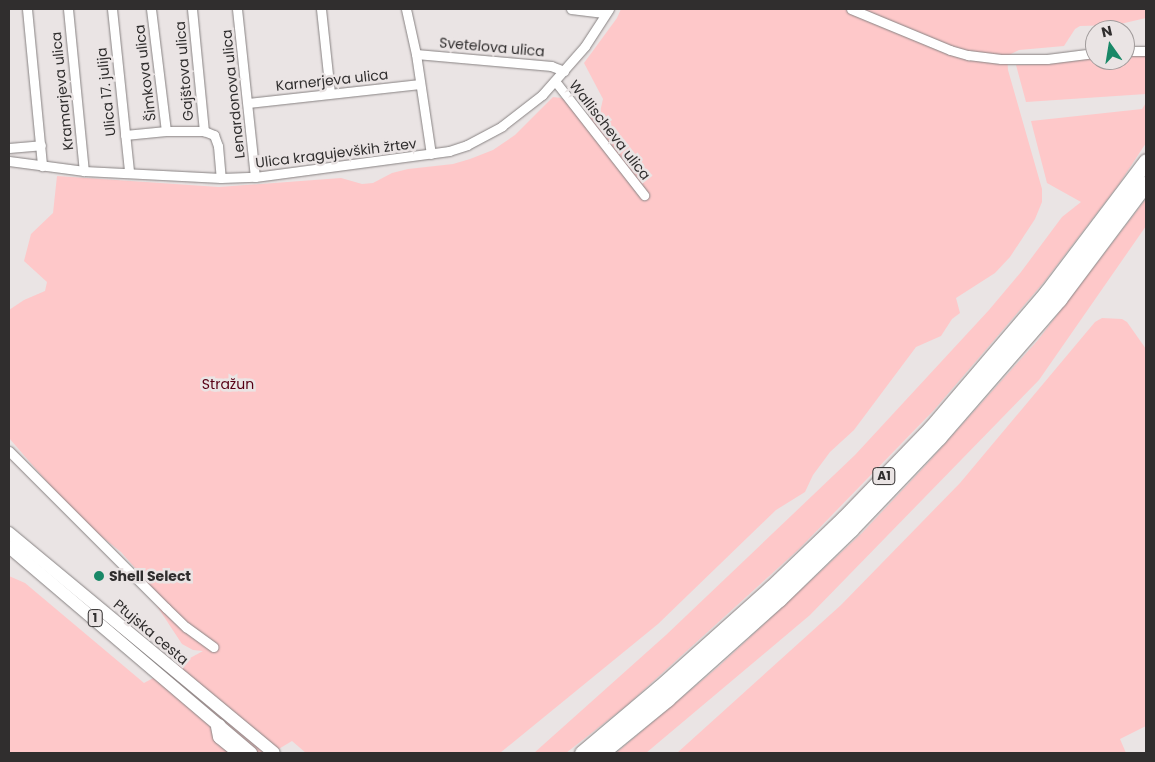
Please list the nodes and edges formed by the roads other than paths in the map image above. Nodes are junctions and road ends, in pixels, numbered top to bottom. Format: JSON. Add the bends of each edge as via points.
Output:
{"nodes":[{"id":1,"x":27,"y":9,"type":"edge"},
{"id":2,"x":68,"y":9,"type":"edge"},
{"id":3,"x":112,"y":9,"type":"edge"},
{"id":4,"x":151,"y":9,"type":"edge"},
{"id":5,"x":192,"y":9,"type":"edge"},
{"id":6,"x":237,"y":9,"type":"edge"},
{"id":7,"x":320,"y":9,"type":"edge"},
{"id":8,"x":406,"y":9,"type":"edge"},
{"id":9,"x":571,"y":9,"type":"edge"},
{"id":10,"x":851,"y":9,"type":"edge"},
{"id":11,"x":607,"y":11,"type":"edge"},
{"id":12,"x":416,"y":54,"type":"junction"},
{"id":13,"x":1085,"y":54,"type":"edge"},
{"id":14,"x":564,"y":71,"type":"junction"},
{"id":15,"x":555,"y":81,"type":"junction"},
{"id":16,"x":420,"y":84,"type":"junction"},
{"id":17,"x":330,"y":93,"type":"junction"},
{"id":18,"x":248,"y":103,"type":"junction"},
{"id":19,"x":166,"y":131,"type":"junction"},
{"id":20,"x":204,"y":131,"type":"junction"},
{"id":21,"x":125,"y":136,"type":"junction"},
{"id":22,"x":41,"y":145,"type":"junction"},
{"id":23,"x":9,"y":148,"type":"edge"},
{"id":24,"x":431,"y":154,"type":"junction"},
{"id":25,"x":9,"y":161,"type":"edge"},
{"id":26,"x":1146,"y":161,"type":"edge"},
{"id":27,"x":42,"y":166,"type":"junction"},
{"id":28,"x":84,"y":171,"type":"junction"},
{"id":29,"x":129,"y":172,"type":"junction"},
{"id":30,"x":255,"y":177,"type":"junction"},
{"id":31,"x":221,"y":178,"type":"junction"},
{"id":32,"x":1146,"y":183,"type":"edge"},
{"id":33,"x":644,"y":195,"type":"dead end"},
{"id":34,"x":9,"y":450,"type":"edge"},
{"id":35,"x":9,"y":533,"type":"edge"},
{"id":36,"x":9,"y":546,"type":"edge"},
{"id":37,"x":214,"y":647,"type":"dead end"},
{"id":38,"x":218,"y":726,"type":"junction"},
{"id":39,"x":241,"y":753,"type":"edge"},
{"id":40,"x":251,"y":753,"type":"edge"},
{"id":41,"x":274,"y":753,"type":"edge"},
{"id":42,"x":582,"y":753,"type":"edge"},
{"id":43,"x":601,"y":753,"type":"edge"}],
"edges":[{"from":1,"to":22,"type":"street"},
{"from":2,"to":28,"type":"street","name":"Kramarjeva ulica"},
{"from":3,"to":21,"type":"street","name":"Ulica 17. julija"},
{"from":4,"to":19,"type":"street","name":"Šimkova ulica"},
{"from":5,"to":20,"type":"street","name":"Gajštova ulica"},
{"from":6,"to":18,"type":"street","name":"Lenardonova ulica"},
{"from":7,"to":17,"type":"street"},
{"from":8,"to":12,"type":"street"},
{"from":9,"to":11,"type":"street"},
{"from":10,"to":13,"type":"street","via":[[950,50],[968,54],[1001,60]]},
{"from":11,"to":14,"type":"street","name":"Ulica kragujevških žrtev","via":[[585,46]]},
{"from":12,"to":14,"type":"street","name":"Svetelova ulica","via":[[552,66]]},
{"from":12,"to":16,"type":"street"},
{"from":14,"to":15,"type":"street","name":"Ulica kragujevških žrtev"},
{"from":15,"to":24,"type":"street","name":"Ulica kragujevških žrtev","via":[[522,112],[484,137],[449,151]]},
{"from":15,"to":33,"type":"street","name":"Wallischeva ulica"},
{"from":16,"to":17,"type":"street","name":"Karnerjeva ulica"},
{"from":16,"to":24,"type":"street"},
{"from":17,"to":18,"type":"street","name":"Karnerjeva ulica"},
{"from":18,"to":30,"type":"street","name":"Lenardonova ulica"},
{"from":19,"to":20,"type":"street","name":"Šimkova ulica"},
{"from":19,"to":21,"type":"street"},
{"from":20,"to":31,"type":"street","via":[[216,138]]},
{"from":21,"to":29,"type":"street","name":"Ulica 17. julija"},
{"from":22,"to":23,"type":"street"},
{"from":22,"to":27,"type":"street"},
{"from":24,"to":30,"type":"street","name":"Ulica kragujevških žrtev"},
{"from":25,"to":27,"type":"street","name":"Ulica kragujevških žrtev"},
{"from":26,"to":42,"type":"highway","number":"A1","via":[[1047,292],[924,435],[772,588]]},
{"from":27,"to":28,"type":"street","name":"Ulica kragujevških žrtev"},
{"from":28,"to":29,"type":"street","name":"Ulica kragujevških žrtev"},
{"from":29,"to":31,"type":"street","name":"Ulica kragujevških žrtev"},
{"from":30,"to":31,"type":"street","name":"Ulica kragujevških žrtev"},
{"from":32,"to":43,"type":"highway","number":"A1","via":[[1058,299],[939,437],[779,599]]},
{"from":34,"to":37,"type":"street","via":[[186,628]]},
{"from":35,"to":41,"type":"main road","name":"Ptujska cesta","number":"1"},
{"from":36,"to":38,"type":"main road","name":"Ptujska cesta","number":"1"},
{"from":38,"to":39,"type":"highway","via":[[220,736]]},
{"from":38,"to":40,"type":"main road","name":"Ptujska cesta","number":"1"}]}
